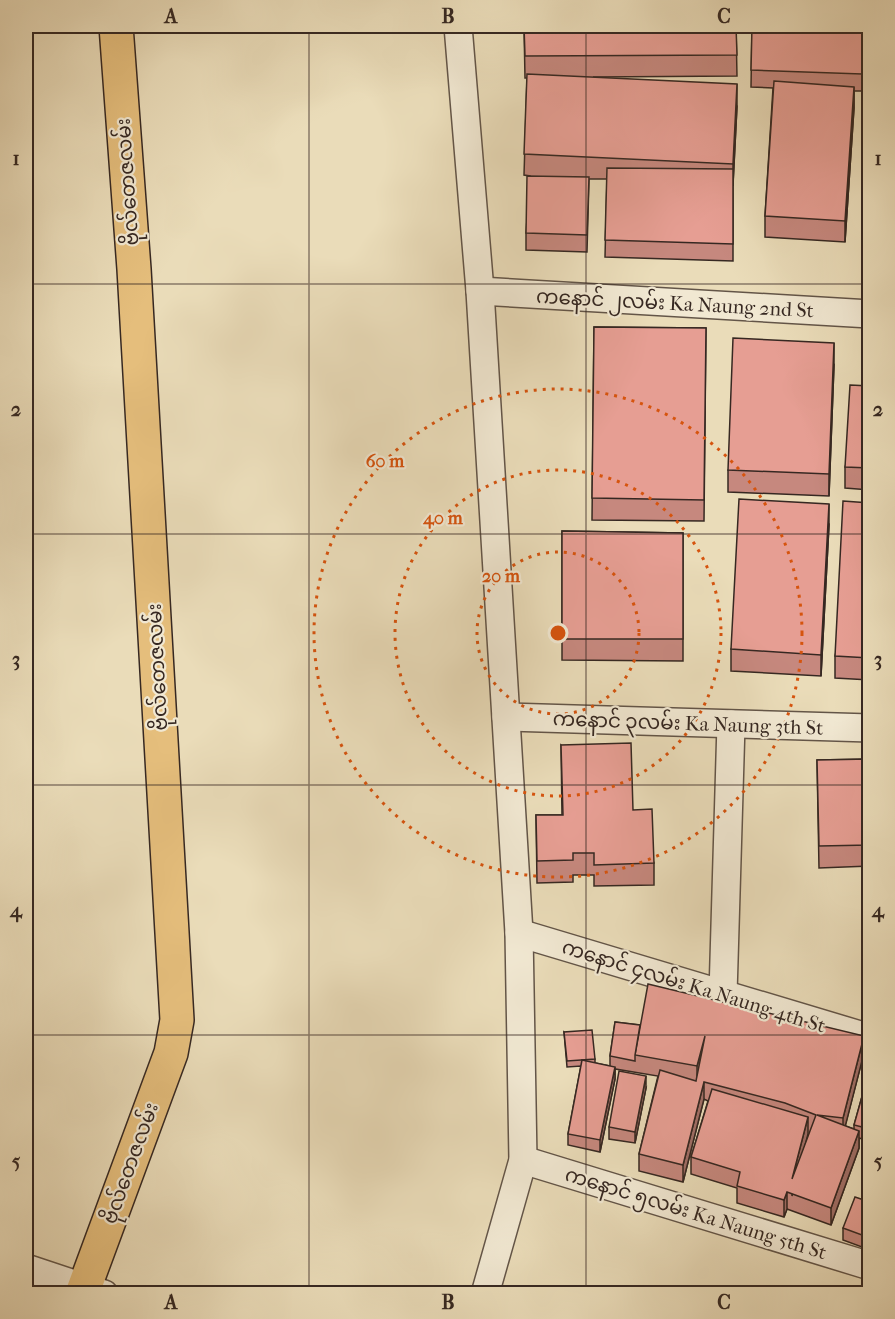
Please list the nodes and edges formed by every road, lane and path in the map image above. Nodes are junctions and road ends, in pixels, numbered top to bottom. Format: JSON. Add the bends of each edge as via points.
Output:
{"nodes":[{"id":1,"x":116,"y":26,"type":"edge"},
{"id":2,"x":458,"y":26,"type":"edge"},
{"id":3,"x":480,"y":291,"type":"junction"},
{"id":4,"x":870,"y":314,"type":"edge"},
{"id":5,"x":506,"y":717,"type":"junction"},
{"id":6,"x":731,"y":724,"type":"junction"},
{"id":7,"x":870,"y":728,"type":"edge"},
{"id":8,"x":519,"y":933,"type":"junction"},
{"id":9,"x":723,"y":994,"type":"junction"},
{"id":10,"x":870,"y":1038,"type":"edge"},
{"id":11,"x":523,"y":1160,"type":"junction"},
{"id":12,"x":870,"y":1266,"type":"edge"},
{"id":13,"x":26,"y":1269,"type":"edge"},
{"id":14,"x":90,"y":1292,"type":"edge"},
{"id":15,"x":485,"y":1293,"type":"edge"}],
"edges":[{"from":1,"to":14,"type":"main road","name":"ဗိုလ်တေဇလမ်း","via":[[177,1020],[171,1053]]},
{"from":2,"to":3,"type":"street"},
{"from":3,"to":4,"type":"street","name":"ကနောင် ၂လမ်း Ka Naung 2nd St"},
{"from":3,"to":5,"type":"street"},
{"from":5,"to":6,"type":"street","name":"ကနောင် ၃လမ်း Ka Naung 3th St"},
{"from":5,"to":8,"type":"street"},
{"from":6,"to":7,"type":"street","name":"ကနောင် ၃လမ်း Ka Naung 3th St"},
{"from":6,"to":9,"type":"street"},
{"from":8,"to":9,"type":"street","name":"ကနောင် ၄လမ်း Ka Naung 4th St"},
{"from":8,"to":11,"type":"street"},
{"from":9,"to":10,"type":"street","name":"ကနောင် ၄လမ်း Ka Naung 4th St"},
{"from":11,"to":12,"type":"street","name":"ကနောင် ၅လမ်း Ka Naung 5th St"},
{"from":11,"to":15,"type":"street"},
{"from":13,"to":14,"type":"street"}]}
